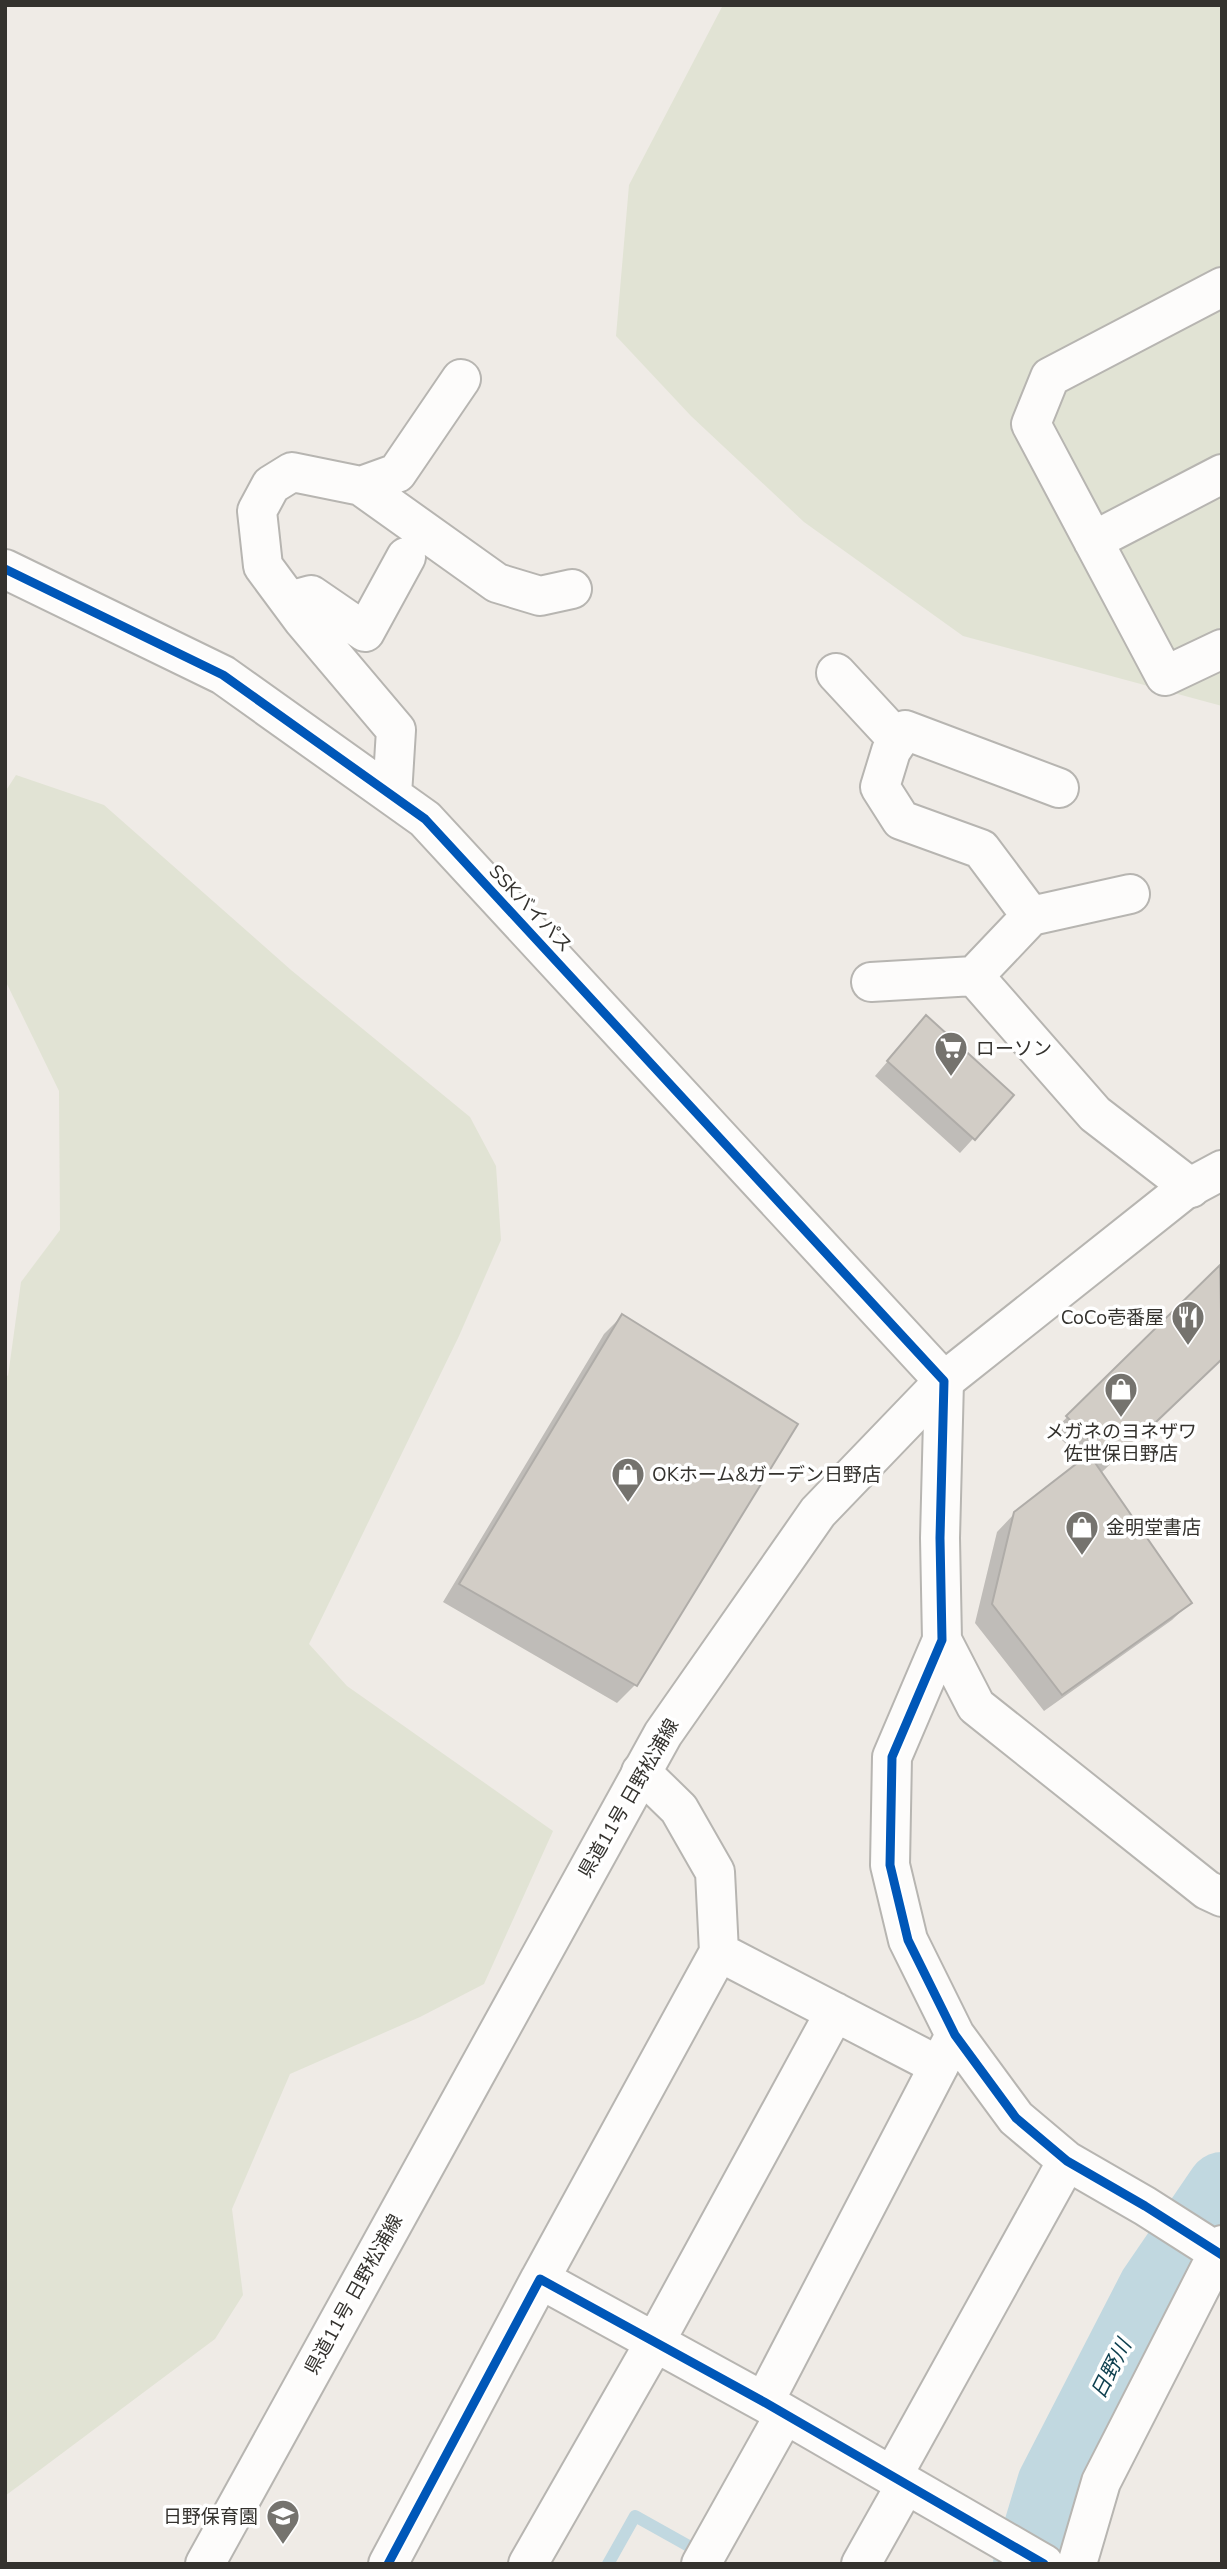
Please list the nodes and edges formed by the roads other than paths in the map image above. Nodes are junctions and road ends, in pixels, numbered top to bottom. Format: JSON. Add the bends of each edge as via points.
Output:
{"nodes":[{"id":1,"x":1222,"y":287,"type":"edge"},
{"id":2,"x":461,"y":379,"type":"dead end"},
{"id":3,"x":1222,"y":474,"type":"edge"},
{"id":4,"x":361,"y":486,"type":"junction"},
{"id":5,"x":1093,"y":541,"type":"junction"},
{"id":6,"x":406,"y":557,"type":"dead end"},
{"id":7,"x":5,"y":569,"type":"edge"},
{"id":8,"x":572,"y":589,"type":"dead end"},
{"id":9,"x":289,"y":601,"type":"junction"},
{"id":10,"x":1222,"y":649,"type":"edge"},
{"id":11,"x":836,"y":673,"type":"dead end"},
{"id":12,"x":898,"y":740,"type":"junction"},
{"id":13,"x":1059,"y":788,"type":"dead end"},
{"id":14,"x":392,"y":795,"type":"junction"},
{"id":15,"x":1130,"y":894,"type":"dead end"},
{"id":16,"x":1031,"y":916,"type":"junction"},
{"id":17,"x":974,"y":976,"type":"junction"},
{"id":18,"x":871,"y":982,"type":"dead end"},
{"id":19,"x":1206,"y":1179,"type":"edge"},
{"id":20,"x":944,"y":1381,"type":"junction"},
{"id":21,"x":942,"y":1640,"type":"junction"},
{"id":22,"x":641,"y":1772,"type":"junction"},
{"id":23,"x":1214,"y":1893,"type":"edge"},
{"id":24,"x":719,"y":1952,"type":"junction"},
{"id":25,"x":835,"y":2012,"type":"junction"},
{"id":26,"x":947,"y":2050,"type":"junction"},
{"id":27,"x":1068,"y":2161,"type":"junction"},
{"id":28,"x":1220,"y":2251,"type":"edge"},
{"id":29,"x":540,"y":2279,"type":"junction"},
{"id":30,"x":655,"y":2342,"type":"junction"},
{"id":31,"x":774,"y":2408,"type":"junction"},
{"id":32,"x":899,"y":2480,"type":"junction"},
{"id":33,"x":205,"y":2564,"type":"edge"},
{"id":34,"x":388,"y":2564,"type":"edge"},
{"id":35,"x":528,"y":2564,"type":"edge"},
{"id":36,"x":701,"y":2564,"type":"edge"},
{"id":37,"x":861,"y":2564,"type":"edge"},
{"id":38,"x":1044,"y":2564,"type":"edge"},
{"id":39,"x":1077,"y":2564,"type":"edge"}],
"edges":[{"from":1,"to":5,"type":"street","via":[[1049,377],[1031,424]]},
{"from":2,"to":4,"type":"street","via":[[397,473]]},
{"from":3,"to":5,"type":"street"},
{"from":4,"to":8,"type":"street","via":[[496,583],[540,596]]},
{"from":4,"to":9,"type":"street","via":[[292,472],[271,485],[257,511],[263,566]]},
{"from":5,"to":10,"type":"street","via":[[1165,676]]},
{"from":6,"to":9,"type":"street","via":[[365,632],[311,595]]},
{"from":7,"to":14,"type":"street","name":"SSKバイパス","via":[[223,675]]},
{"from":9,"to":14,"type":"street","via":[[396,730]]},
{"from":11,"to":12,"type":"street"},
{"from":12,"to":13,"type":"street","via":[[905,730]]},
{"from":12,"to":16,"type":"street","via":[[880,787],[901,820],[981,849]]},
{"from":14,"to":20,"type":"street","name":"SSKバイパス","via":[[425,819]]},
{"from":15,"to":16,"type":"street"},
{"from":16,"to":17,"type":"street"},
{"from":17,"to":18,"type":"street"},
{"from":17,"to":19,"type":"street","via":[[1095,1114]]},
{"from":19,"to":20,"type":"street","name":"県道11号 日野松浦線","via":[[1183,1191]]},
{"from":20,"to":21,"type":"street"},
{"from":20,"to":22,"type":"street","name":"県道11号 日野松浦線","via":[[818,1512]]},
{"from":21,"to":23,"type":"street","via":[[976,1706]]},
{"from":21,"to":26,"type":"street","via":[[892,1757],[890,1865],[908,1940]]},
{"from":22,"to":24,"type":"street","via":[[679,1809],[715,1872]]},
{"from":22,"to":33,"type":"street","name":"県道11号 日野松浦線"},
{"from":24,"to":25,"type":"street"},
{"from":24,"to":29,"type":"street"},
{"from":25,"to":26,"type":"street"},
{"from":25,"to":30,"type":"street"},
{"from":26,"to":27,"type":"street"},
{"from":26,"to":31,"type":"street"},
{"from":27,"to":28,"type":"street"},
{"from":27,"to":32,"type":"street"},
{"from":28,"to":39,"type":"street","via":[[1101,2482]]},
{"from":29,"to":30,"type":"street"},
{"from":29,"to":34,"type":"street"},
{"from":30,"to":31,"type":"street"},
{"from":30,"to":35,"type":"street"},
{"from":31,"to":32,"type":"street"},
{"from":31,"to":36,"type":"street"},
{"from":32,"to":37,"type":"street"},
{"from":32,"to":38,"type":"street"}]}
